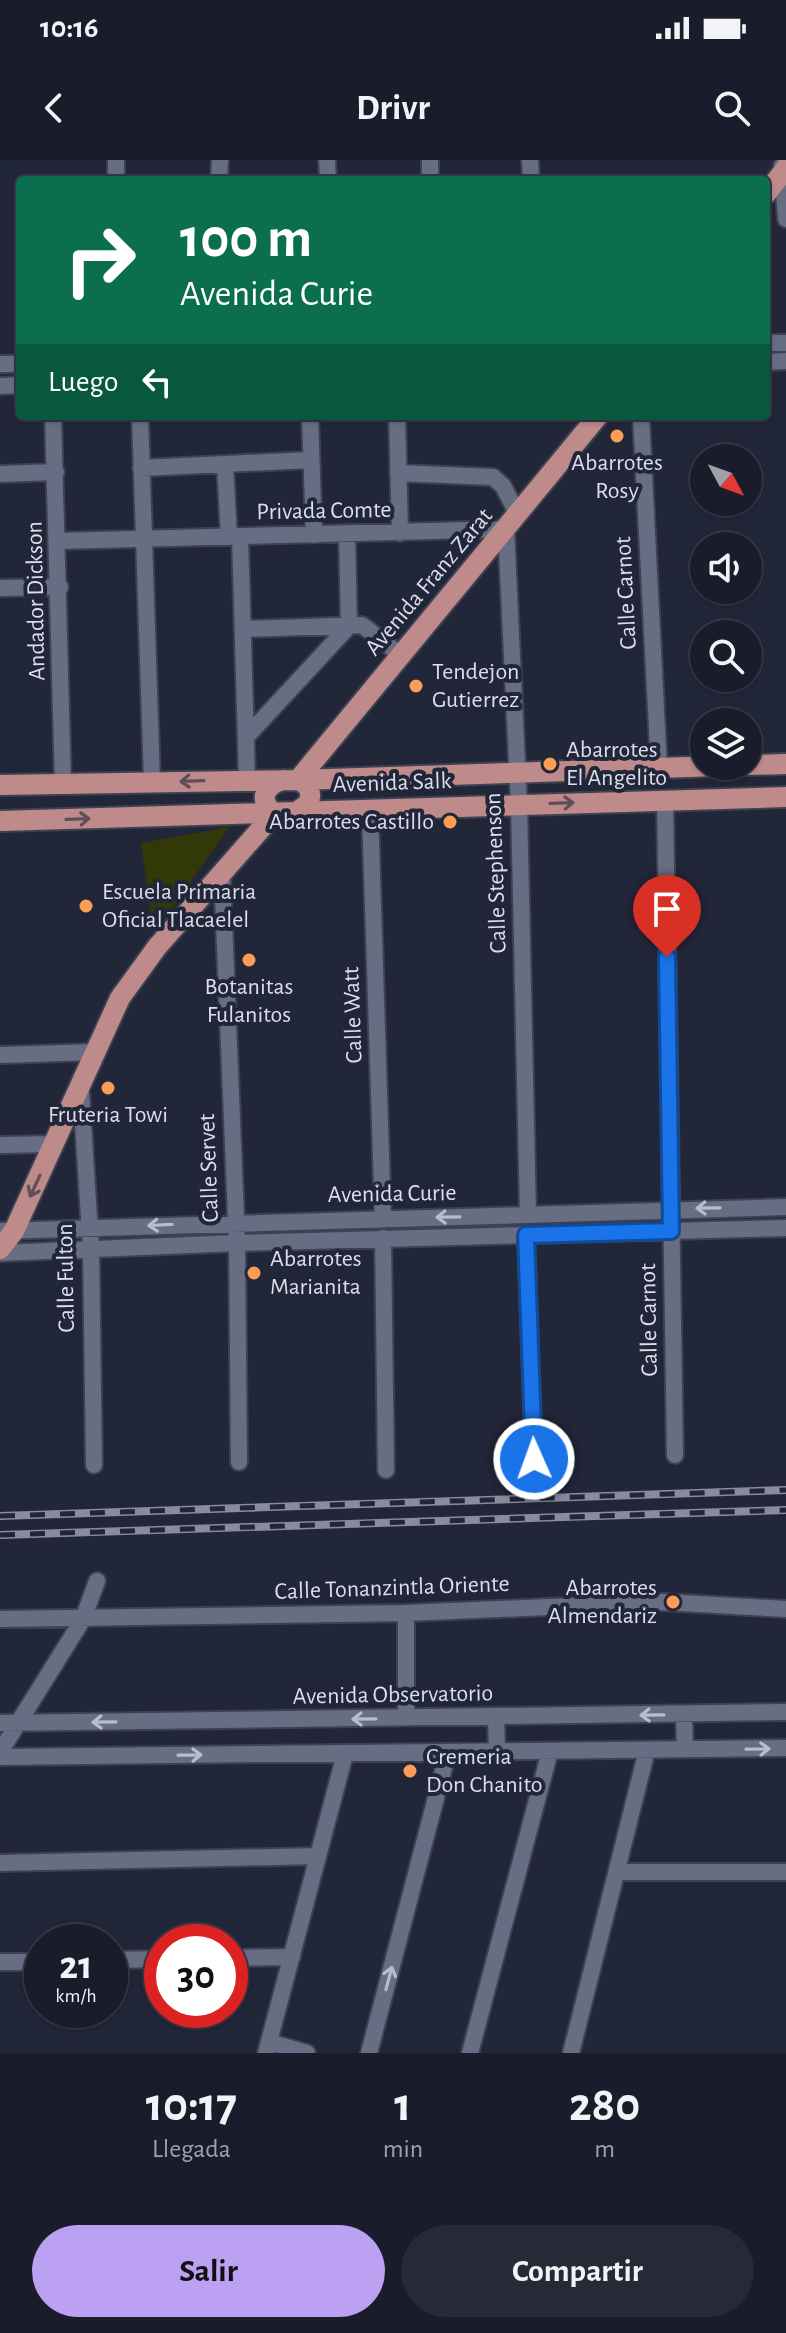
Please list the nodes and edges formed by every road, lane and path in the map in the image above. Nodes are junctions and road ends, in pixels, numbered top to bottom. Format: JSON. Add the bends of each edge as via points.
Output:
{"nodes":[{"id":1,"x":783,"y":167,"type":"edge"},
{"id":2,"x":770,"y":188,"type":"edge"},
{"id":3,"x":786,"y":219,"type":"edge"},
{"id":4,"x":53,"y":420,"type":"edge"},
{"id":5,"x":140,"y":420,"type":"edge"},
{"id":6,"x":310,"y":420,"type":"edge"},
{"id":7,"x":397,"y":420,"type":"edge"},
{"id":8,"x":595,"y":420,"type":"edge"},
{"id":9,"x":641,"y":420,"type":"edge"},
{"id":10,"x":310,"y":460,"type":"junction"},
{"id":11,"x":225,"y":465,"type":"junction"},
{"id":12,"x":141,"y":468,"type":"junction"},
{"id":13,"x":56,"y":472,"type":"junction"},
{"id":14,"x":398,"y":473,"type":"junction"},
{"id":15,"x":0,"y":474,"type":"edge"},
{"id":16,"x":512,"y":522,"type":"junction"},
{"id":17,"x":400,"y":533,"type":"junction"},
{"id":18,"x":314,"y":535,"type":"junction"},
{"id":19,"x":347,"y":535,"type":"junction"},
{"id":20,"x":235,"y":537,"type":"junction"},
{"id":21,"x":144,"y":539,"type":"junction"},
{"id":22,"x":59,"y":541,"type":"junction"},
{"id":23,"x":60,"y":587,"type":"junction"},
{"id":24,"x":0,"y":588,"type":"edge"},
{"id":25,"x":349,"y":626,"type":"junction"},
{"id":26,"x":244,"y":629,"type":"junction"},
{"id":27,"x":402,"y":656,"type":"junction"},
{"id":28,"x":248,"y":735,"type":"junction"},
{"id":29,"x":786,"y":764,"type":"edge"},
{"id":30,"x":762,"y":765,"type":"edge"},
{"id":31,"x":690,"y":767,"type":"edge"},
{"id":32,"x":659,"y":768,"type":"junction"},
{"id":33,"x":517,"y":772,"type":"junction"},
{"id":34,"x":247,"y":779,"type":"junction"},
{"id":35,"x":290,"y":780,"type":"junction"},
{"id":36,"x":152,"y":782,"type":"junction"},
{"id":37,"x":0,"y":785,"type":"edge"},
{"id":38,"x":63,"y":785,"type":"junction"},
{"id":39,"x":786,"y":797,"type":"edge"},
{"id":40,"x":665,"y":799,"type":"junction"},
{"id":41,"x":519,"y":805,"type":"junction"},
{"id":42,"x":370,"y":811,"type":"junction"},
{"id":43,"x":295,"y":813,"type":"junction"},
{"id":44,"x":274,"y":814,"type":"junction"},
{"id":45,"x":0,"y":821,"type":"edge"},
{"id":46,"x":222,"y":873,"type":"junction"},
{"id":47,"x":95,"y":1052,"type":"junction"},
{"id":48,"x":0,"y":1055,"type":"edge"},
{"id":49,"x":81,"y":1091,"type":"junction"},
{"id":50,"x":55,"y":1144,"type":"junction"},
{"id":51,"x":0,"y":1145,"type":"edge"},
{"id":52,"x":786,"y":1207,"type":"edge"},
{"id":53,"x":669,"y":1209,"type":"junction"},
{"id":54,"x":528,"y":1215,"type":"junction"},
{"id":55,"x":383,"y":1219,"type":"junction"},
{"id":56,"x":234,"y":1222,"type":"junction"},
{"id":57,"x":90,"y":1228,"type":"junction"},
{"id":58,"x":786,"y":1228,"type":"edge"},
{"id":59,"x":7,"y":1231,"type":"edge"},
{"id":60,"x":671,"y":1231,"type":"junction"},
{"id":61,"x":526,"y":1235,"type":"junction"},
{"id":62,"x":383,"y":1238,"type":"junction"},
{"id":63,"x":237,"y":1243,"type":"junction"},
{"id":64,"x":91,"y":1249,"type":"junction"},
{"id":65,"x":0,"y":1251,"type":"edge"},
{"id":66,"x":675,"y":1455,"type":"dead end"},
{"id":67,"x":534,"y":1459,"type":"dead end"},
{"id":68,"x":239,"y":1462,"type":"dead end"},
{"id":69,"x":94,"y":1465,"type":"dead end"},
{"id":70,"x":386,"y":1470,"type":"dead end"},
{"id":71,"x":97,"y":1581,"type":"dead end"},
{"id":72,"x":786,"y":1609,"type":"edge"},
{"id":73,"x":406,"y":1613,"type":"junction"},
{"id":74,"x":0,"y":1619,"type":"edge"},
{"id":75,"x":83,"y":1619,"type":"junction"},
{"id":76,"x":786,"y":1712,"type":"edge"},
{"id":77,"x":684,"y":1715,"type":"junction"},
{"id":78,"x":406,"y":1718,"type":"junction"},
{"id":79,"x":496,"y":1718,"type":"junction"},
{"id":80,"x":0,"y":1723,"type":"edge"},
{"id":81,"x":19,"y":1723,"type":"junction"},
{"id":82,"x":786,"y":1748,"type":"edge"},
{"id":83,"x":685,"y":1749,"type":"junction"},
{"id":84,"x":647,"y":1750,"type":"junction"},
{"id":85,"x":550,"y":1751,"type":"junction"},
{"id":86,"x":448,"y":1752,"type":"junction"},
{"id":87,"x":497,"y":1752,"type":"junction"},
{"id":88,"x":0,"y":1754,"type":"edge"},
{"id":89,"x":345,"y":1754,"type":"junction"},
{"id":90,"x":318,"y":1856,"type":"junction"},
{"id":91,"x":0,"y":1863,"type":"edge"},
{"id":92,"x":618,"y":1872,"type":"junction"},
{"id":93,"x":786,"y":1872,"type":"edge"},
{"id":94,"x":292,"y":1957,"type":"junction"},
{"id":95,"x":248,"y":1958,"type":"edge"},
{"id":96,"x":0,"y":1962,"type":"edge"},
{"id":97,"x":24,"y":1962,"type":"edge"},
{"id":98,"x":267,"y":2048,"type":"edge"},
{"id":99,"x":307,"y":2053,"type":"edge"},
{"id":100,"x":369,"y":2053,"type":"edge"},
{"id":101,"x":470,"y":2053,"type":"edge"},
{"id":102,"x":571,"y":2053,"type":"edge"}],
"edges":[{"from":1,"to":2,"type":"main road"},
{"from":1,"to":3,"type":"street"},
{"from":4,"to":13,"type":"street","name":"Andador Dickson"},
{"from":5,"to":12,"type":"street"},
{"from":6,"to":10,"type":"street"},
{"from":7,"to":14,"type":"street"},
{"from":8,"to":16,"type":"main road","name":"Avenida Franz Zarat"},
{"from":9,"to":32,"type":"street","name":"Calle Carnot"},
{"from":10,"to":11,"type":"street"},
{"from":10,"to":18,"type":"street"},
{"from":11,"to":12,"type":"street"},
{"from":11,"to":20,"type":"street"},
{"from":12,"to":21,"type":"street"},
{"from":13,"to":15,"type":"street"},
{"from":13,"to":22,"type":"street","name":"Andador Dickson"},
{"from":14,"to":16,"type":"street","via":[[493,477],[503,486]]},
{"from":14,"to":17,"type":"street"},
{"from":16,"to":17,"type":"street","name":"Privada Comte"},
{"from":16,"to":27,"type":"main road","name":"Avenida Franz Zarat"},
{"from":16,"to":33,"type":"street","name":"Calle Stephenson"},
{"from":17,"to":19,"type":"street","name":"Privada Comte"},
{"from":18,"to":19,"type":"street","name":"Privada Comte"},
{"from":18,"to":20,"type":"street","name":"Privada Comte"},
{"from":19,"to":25,"type":"street"},
{"from":20,"to":21,"type":"street","name":"Privada Comte"},
{"from":20,"to":26,"type":"street"},
{"from":21,"to":22,"type":"street","name":"Privada Comte"},
{"from":21,"to":36,"type":"street"},
{"from":22,"to":23,"type":"street","name":"Andador Dickson"},
{"from":23,"to":24,"type":"street"},
{"from":23,"to":38,"type":"street","name":"Andador Dickson"},
{"from":25,"to":26,"type":"street"},
{"from":25,"to":27,"type":"street","via":[[367,627]]},
{"from":25,"to":28,"type":"street"},
{"from":26,"to":28,"type":"street"},
{"from":27,"to":35,"type":"main road","name":"Avenida Franz Zarat"},
{"from":28,"to":34,"type":"street"},
{"from":29,"to":30,"type":"main road"},
{"from":31,"to":32,"type":"main road","name":"Avenida Salk"},
{"from":32,"to":33,"type":"main road","name":"Avenida Salk"},
{"from":33,"to":35,"type":"main road","name":"Avenida Salk"},
{"from":33,"to":41,"type":"street","name":"Calle Stephenson"},
{"from":34,"to":35,"type":"main road","name":"Avenida Salk"},
{"from":34,"to":36,"type":"main road","name":"Avenida Salk","one_way":true},
{"from":35,"to":43,"type":"main road","via":[[309,789],[305,809]]},
{"from":35,"to":44,"type":"main road","via":[[272,783],[263,795]]},
{"from":36,"to":38,"type":"main road","name":"Avenida Salk"},
{"from":37,"to":38,"type":"main road","name":"Avenida Salk"},
{"from":39,"to":40,"type":"main road","name":"Avenida Salk"},
{"from":41,"to":40,"type":"main road","name":"Avenida Salk","one_way":true},
{"from":40,"to":53,"type":"street","name":"Calle Carnot"},
{"from":41,"to":42,"type":"main road","name":"Avenida Salk"},
{"from":41,"to":54,"type":"street","name":"Calle Stephenson"},
{"from":42,"to":43,"type":"main road","name":"Avenida Salk"},
{"from":42,"to":55,"type":"street","name":"Calle Watt"},
{"from":43,"to":44,"type":"main road","name":"Avenida Salk"},
{"from":45,"to":44,"type":"main road","name":"Avenida Salk","one_way":true},
{"from":44,"to":46,"type":"main road"},
{"from":46,"to":47,"type":"main road","via":[[120,998]]},
{"from":46,"to":56,"type":"street","name":"Calle Servet"},
{"from":47,"to":48,"type":"street"},
{"from":47,"to":49,"type":"main road"},
{"from":49,"to":50,"type":"main road"},
{"from":49,"to":57,"type":"street","name":"Calle Fulton"},
{"from":50,"to":51,"type":"street"},
{"from":50,"to":59,"type":"main road","one_way":true},
{"from":52,"to":53,"type":"street","name":"Avenida Curie","one_way":true},
{"from":53,"to":54,"type":"street","name":"Avenida Curie"},
{"from":53,"to":60,"type":"street","name":"Calle Carnot"},
{"from":54,"to":55,"type":"street","name":"Avenida Curie","one_way":true},
{"from":55,"to":56,"type":"street","name":"Avenida Curie"},
{"from":56,"to":57,"type":"street","name":"Avenida Curie","one_way":true},
{"from":56,"to":63,"type":"street","name":"Calle Servet"},
{"from":57,"to":59,"type":"street","name":"Avenida Curie"},
{"from":57,"to":64,"type":"street","name":"Calle Fulton"},
{"from":58,"to":60,"type":"street","name":"Avenida Curie"},
{"from":59,"to":65,"type":"main road"},
{"from":60,"to":61,"type":"street","name":"Avenida Curie"},
{"from":60,"to":66,"type":"street","name":"Calle Carnot"},
{"from":61,"to":62,"type":"street","name":"Avenida Curie"},
{"from":61,"to":67,"type":"street"},
{"from":62,"to":63,"type":"street","name":"Avenida Curie"},
{"from":62,"to":70,"type":"street"},
{"from":63,"to":64,"type":"street","name":"Avenida Curie"},
{"from":63,"to":68,"type":"street","name":"Calle Servet"},
{"from":64,"to":65,"type":"street","name":"Avenida Curie"},
{"from":64,"to":69,"type":"street","name":"Calle Fulton"},
{"from":71,"to":75,"type":"street"},
{"from":72,"to":73,"type":"street","name":"Calle Tonanzintla Oriente","via":[[663,1602]]},
{"from":73,"to":75,"type":"street","name":"Calle Tonanzintla Oriente"},
{"from":73,"to":78,"type":"street"},
{"from":74,"to":75,"type":"street","name":"Calle Tonanzintla Oriente"},
{"from":75,"to":81,"type":"street"},
{"from":76,"to":77,"type":"street","name":"Avenida Observatorio"},
{"from":77,"to":79,"type":"street","name":"Avenida Observatorio","one_way":true},
{"from":77,"to":83,"type":"street"},
{"from":78,"to":79,"type":"street","name":"Avenida Observatorio"},
{"from":78,"to":81,"type":"street","name":"Avenida Observatorio","one_way":true},
{"from":79,"to":87,"type":"street"},
{"from":80,"to":81,"type":"street","name":"Avenida Observatorio"},
{"from":81,"to":88,"type":"street"},
{"from":83,"to":82,"type":"street","one_way":true},
{"from":83,"to":84,"type":"street"},
{"from":84,"to":85,"type":"street"},
{"from":84,"to":92,"type":"street"},
{"from":85,"to":87,"type":"street"},
{"from":85,"to":101,"type":"street"},
{"from":86,"to":87,"type":"street"},
{"from":86,"to":89,"type":"street"},
{"from":100,"to":86,"type":"street","one_way":true},
{"from":88,"to":89,"type":"street","one_way":true},
{"from":89,"to":90,"type":"street"},
{"from":90,"to":91,"type":"street"},
{"from":90,"to":94,"type":"street"},
{"from":92,"to":93,"type":"street"},
{"from":92,"to":102,"type":"street"},
{"from":94,"to":95,"type":"street"},
{"from":94,"to":98,"type":"street"},
{"from":96,"to":97,"type":"street"},
{"from":98,"to":99,"type":"street"}]}
